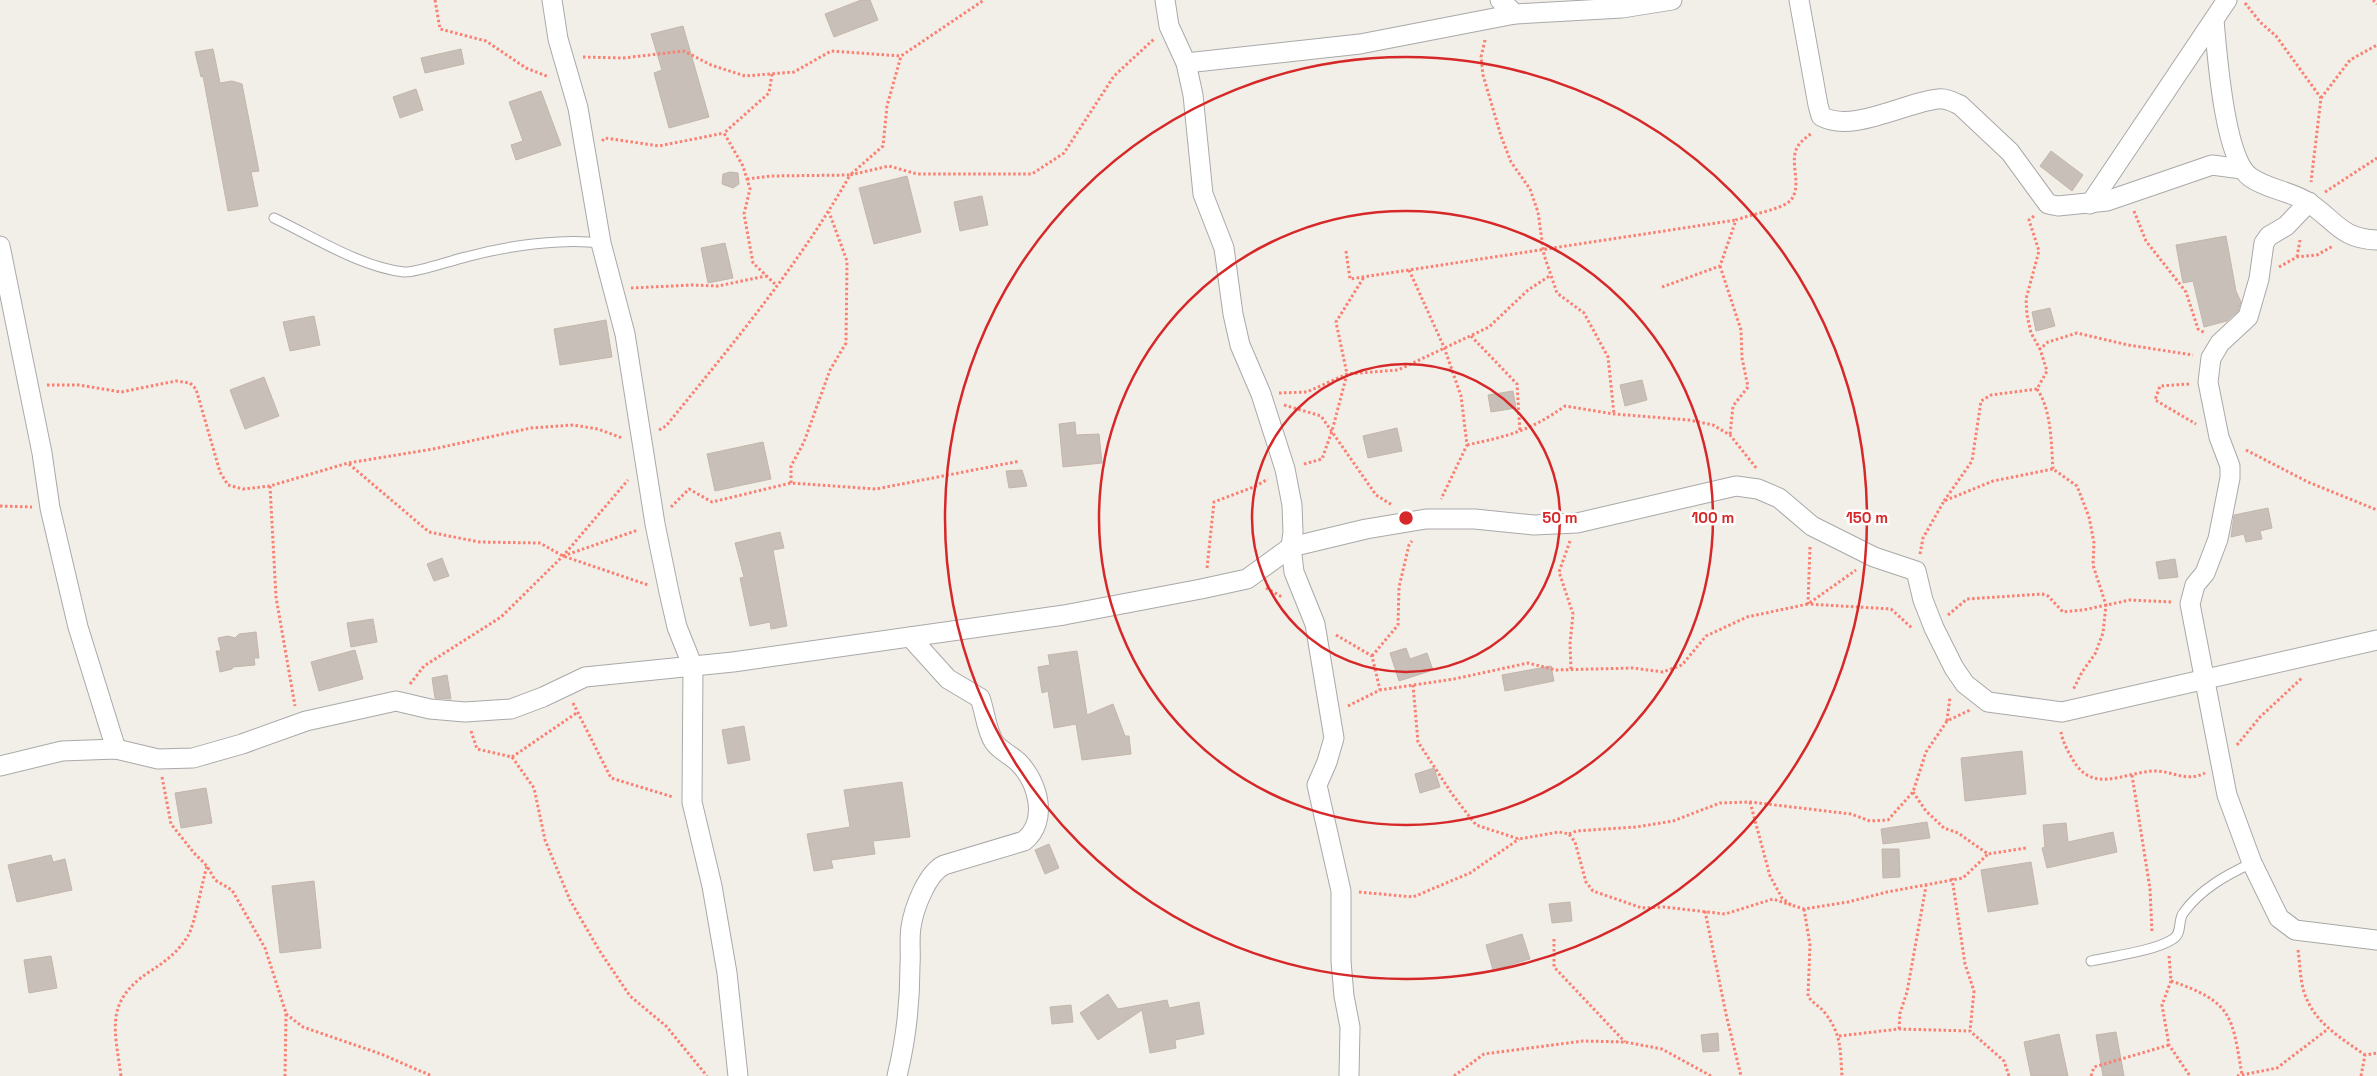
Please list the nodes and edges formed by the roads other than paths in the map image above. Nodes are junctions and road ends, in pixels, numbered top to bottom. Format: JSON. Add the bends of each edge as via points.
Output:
{"nodes":[{"id":1,"x":552,"y":0,"type":"edge"},
{"id":2,"x":1166,"y":0,"type":"edge"},
{"id":3,"x":1500,"y":0,"type":"edge"},
{"id":4,"x":1672,"y":0,"type":"edge"},
{"id":5,"x":1799,"y":0,"type":"edge"},
{"id":6,"x":2227,"y":0,"type":"edge"},
{"id":7,"x":1515,"y":14,"type":"junction"},
{"id":8,"x":2214,"y":20,"type":"junction"},
{"id":9,"x":1186,"y":63,"type":"junction"},
{"id":10,"x":2242,"y":169,"type":"junction"},
{"id":11,"x":2309,"y":202,"type":"junction"},
{"id":12,"x":2090,"y":204,"type":"junction"},
{"id":13,"x":274,"y":218,"type":"dead end"},
{"id":14,"x":2377,"y":240,"type":"edge"},
{"id":15,"x":601,"y":243,"type":"junction"},
{"id":16,"x":0,"y":246,"type":"edge"},
{"id":17,"x":1291,"y":547,"type":"junction"},
{"id":18,"x":910,"y":636,"type":"junction"},
{"id":19,"x":2377,"y":640,"type":"edge"},
{"id":20,"x":694,"y":668,"type":"junction"},
{"id":21,"x":2205,"y":678,"type":"junction"},
{"id":22,"x":116,"y":749,"type":"junction"},
{"id":23,"x":0,"y":766,"type":"edge"},
{"id":24,"x":2252,"y":864,"type":"junction"},
{"id":25,"x":2377,"y":940,"type":"edge"},
{"id":26,"x":2091,"y":961,"type":"dead end"},
{"id":27,"x":738,"y":1076,"type":"edge"},
{"id":28,"x":897,"y":1076,"type":"edge"},
{"id":29,"x":1349,"y":1076,"type":"edge"}],
"edges":[{"from":1,"to":15,"type":"street","via":[[562,57],[573,87]]},
{"from":2,"to":9,"type":"street","via":[[1169,26]]},
{"from":3,"to":7,"type":"street"},
{"from":4,"to":7,"type":"street","via":[[1622,8]]},
{"from":5,"to":12,"type":"street","via":[[1821,116],[1840,121],[1881,116],[1939,98],[1951,100],[2010,152],[2048,204]]},
{"from":6,"to":8,"type":"street"},
{"from":7,"to":9,"type":"street","via":[[1360,44]]},
{"from":8,"to":10,"type":"street","via":[[2223,98],[2231,140]]},
{"from":8,"to":12,"type":"street"},
{"from":9,"to":17,"type":"street","via":[[1193,95],[1203,194],[1224,248],[1240,345],[1285,469],[1292,505]]},
{"from":10,"to":11,"type":"street","via":[[2260,183]]},
{"from":10,"to":12,"type":"street","via":[[2212,165]]},
{"from":11,"to":14,"type":"street","via":[[2350,236]]},
{"from":11,"to":21,"type":"street","via":[[2264,243],[2260,279],[2248,317],[2216,350],[2208,382],[2230,478],[2218,539],[2205,573],[2195,585],[2190,604]]},
{"from":13,"to":15,"type":"lane","via":[[370,264],[405,272],[472,255],[542,244],[577,240]]},
{"from":15,"to":20,"type":"street","via":[[625,334],[669,592],[677,627]]},
{"from":16,"to":22,"type":"street","via":[[50,508],[78,627]]},
{"from":17,"to":18,"type":"street","via":[[1247,578],[1064,615]]},
{"from":17,"to":21,"type":"street","via":[[1366,529],[1425,520],[1475,519],[1534,525],[1577,522],[1736,486],[1758,489],[1779,498],[1812,526],[1874,557],[1916,572],[1926,631],[1965,684],[1988,702],[2062,712]]},
{"from":17,"to":29,"type":"street","via":[[1294,572],[1315,624],[1334,738],[1317,785],[1341,891],[1341,961],[1350,1027]]},
{"from":18,"to":20,"type":"street"},
{"from":18,"to":28,"type":"street","via":[[948,679],[980,698],[994,742],[1030,777],[1038,813],[1031,836],[1024,841],[944,865],[929,878],[910,930],[904,1047]]},
{"from":19,"to":21,"type":"street"},
{"from":20,"to":22,"type":"street","via":[[585,677],[511,709],[465,712],[430,709],[396,701],[298,723],[193,758],[158,759]]},
{"from":20,"to":27,"type":"street","via":[[692,802],[712,886],[727,973]]},
{"from":21,"to":24,"type":"street","via":[[2227,795]]},
{"from":22,"to":23,"type":"street","via":[[62,751]]},
{"from":24,"to":25,"type":"street","via":[[2279,918],[2295,930]]},
{"from":24,"to":26,"type":"lane","via":[[2232,872],[2206,889],[2184,911],[2174,939]]}]}
